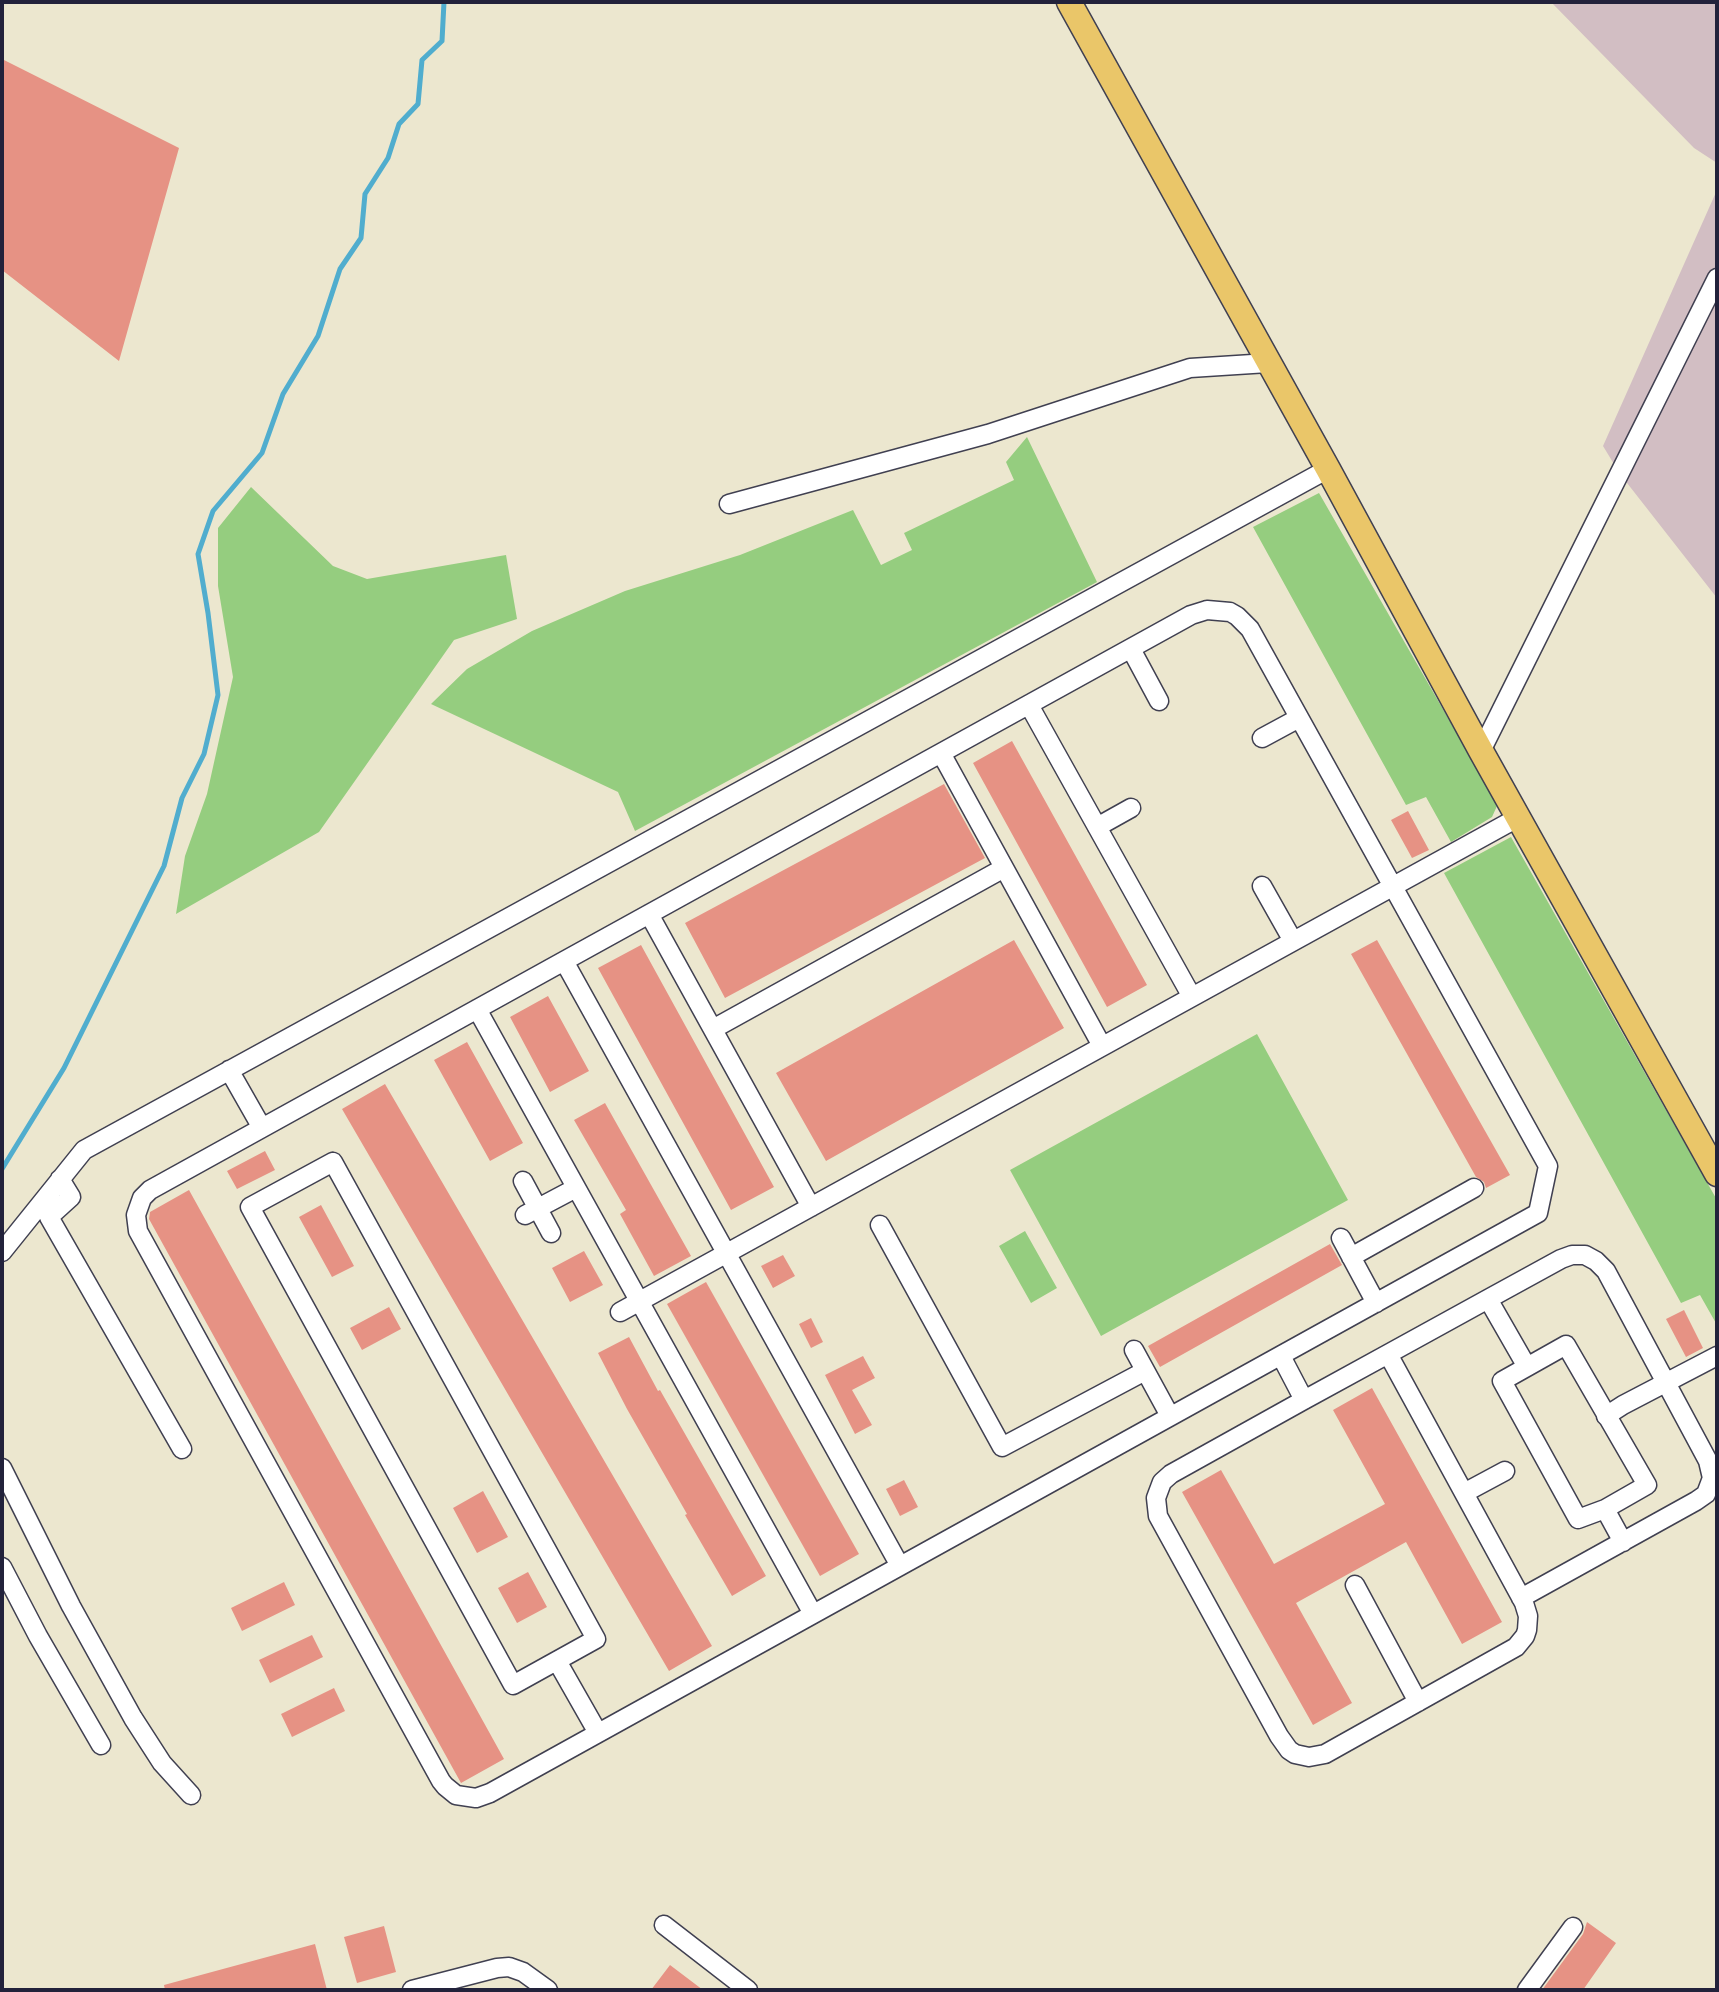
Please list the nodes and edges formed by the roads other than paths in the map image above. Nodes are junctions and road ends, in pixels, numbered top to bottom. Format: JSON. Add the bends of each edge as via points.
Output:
{"nodes":[{"id":1,"x":1069,"y":2,"type":"edge"},
{"id":2,"x":1717,"y":278,"type":"edge"},
{"id":3,"x":1268,"y":363,"type":"junction"},
{"id":4,"x":1328,"y":469,"type":"junction"},
{"id":5,"x":729,"y":504,"type":"dead end"},
{"id":6,"x":1131,"y":649,"type":"junction"},
{"id":7,"x":1159,"y":701,"type":"dead end"},
{"id":8,"x":1029,"y":705,"type":"junction"},
{"id":9,"x":1299,"y":718,"type":"junction"},
{"id":10,"x":1262,"y":738,"type":"dead end"},
{"id":11,"x":1481,"y":751,"type":"junction"},
{"id":12,"x":941,"y":753,"type":"junction"},
{"id":13,"x":1131,"y":808,"type":"dead end"},
{"id":14,"x":1519,"y":817,"type":"junction"},
{"id":15,"x":1097,"y":827,"type":"junction"},
{"id":16,"x":1004,"y":868,"type":"junction"},
{"id":17,"x":1262,"y":886,"type":"dead end"},
{"id":18,"x":1393,"y":886,"type":"junction"},
{"id":19,"x":649,"y":914,"type":"junction"},
{"id":20,"x":1293,"y":941,"type":"junction"},
{"id":21,"x":564,"y":961,"type":"junction"},
{"id":22,"x":1192,"y":997,"type":"junction"},
{"id":23,"x":477,"y":1009,"type":"junction"},
{"id":24,"x":713,"y":1029,"type":"junction"},
{"id":25,"x":1102,"y":1046,"type":"junction"},
{"id":26,"x":229,"y":1070,"type":"junction"},
{"id":27,"x":262,"y":1128,"type":"junction"},
{"id":28,"x":1717,"y":1174,"type":"edge"},
{"id":29,"x":60,"y":1179,"type":"junction"},
{"id":30,"x":523,"y":1181,"type":"dead end"},
{"id":31,"x":576,"y":1188,"type":"junction"},
{"id":32,"x":1474,"y":1188,"type":"dead end"},
{"id":33,"x":811,"y":1207,"type":"junction"},
{"id":34,"x":532,"y":1212,"type":"junction"},
{"id":35,"x":880,"y":1225,"type":"dead end"},
{"id":36,"x":551,"y":1233,"type":"dead end"},
{"id":37,"x":1341,"y":1238,"type":"dead end"},
{"id":38,"x":2,"y":1252,"type":"edge"},
{"id":39,"x":726,"y":1253,"type":"junction"},
{"id":40,"x":1351,"y":1257,"type":"junction"},
{"id":41,"x":1488,"y":1299,"type":"junction"},
{"id":42,"x":639,"y":1301,"type":"junction"},
{"id":43,"x":1376,"y":1303,"type":"junction"},
{"id":44,"x":620,"y":1312,"type":"dead end"},
{"id":45,"x":1134,"y":1350,"type":"dead end"},
{"id":46,"x":1388,"y":1354,"type":"junction"},
{"id":47,"x":1281,"y":1356,"type":"junction"},
{"id":48,"x":1717,"y":1356,"type":"edge"},
{"id":49,"x":1527,"y":1367,"type":"junction"},
{"id":50,"x":1145,"y":1371,"type":"junction"},
{"id":51,"x":1666,"y":1383,"type":"junction"},
{"id":52,"x":1304,"y":1400,"type":"junction"},
{"id":53,"x":1170,"y":1416,"type":"junction"},
{"id":54,"x":1606,"y":1416,"type":"junction"},
{"id":55,"x":182,"y":1449,"type":"dead end"},
{"id":56,"x":2,"y":1468,"type":"edge"},
{"id":57,"x":1505,"y":1471,"type":"dead end"},
{"id":58,"x":1464,"y":1493,"type":"junction"},
{"id":59,"x":1605,"y":1509,"type":"junction"},
{"id":60,"x":1623,"y":1542,"type":"junction"},
{"id":61,"x":900,"y":1566,"type":"junction"},
{"id":62,"x":2,"y":1567,"type":"edge"},
{"id":63,"x":1355,"y":1585,"type":"dead end"},
{"id":64,"x":1521,"y":1598,"type":"junction"},
{"id":65,"x":813,"y":1614,"type":"junction"},
{"id":66,"x":557,"y":1661,"type":"junction"},
{"id":67,"x":1418,"y":1702,"type":"junction"},
{"id":68,"x":598,"y":1733,"type":"junction"},
{"id":69,"x":101,"y":1745,"type":"dead end"},
{"id":70,"x":191,"y":1795,"type":"dead end"},
{"id":71,"x":664,"y":1925,"type":"dead end"},
{"id":72,"x":1573,"y":1927,"type":"dead end"},
{"id":73,"x":412,"y":1990,"type":"edge"},
{"id":74,"x":548,"y":1990,"type":"edge"},
{"id":75,"x":748,"y":1990,"type":"edge"},
{"id":76,"x":1527,"y":1990,"type":"edge"}],
"edges":[{"from":1,"to":3,"type":"main road"},
{"from":2,"to":11,"type":"street"},
{"from":3,"to":4,"type":"main road"},
{"from":3,"to":5,"type":"street","via":[[1190,368],[988,434]]},
{"from":4,"to":11,"type":"main road"},
{"from":4,"to":26,"type":"street"},
{"from":6,"to":7,"type":"street"},
{"from":6,"to":8,"type":"street"},
{"from":6,"to":9,"type":"street","via":[[1199,612],[1230,612],[1250,629]]},
{"from":8,"to":12,"type":"street"},
{"from":8,"to":15,"type":"street"},
{"from":9,"to":10,"type":"street"},
{"from":9,"to":18,"type":"street"},
{"from":11,"to":14,"type":"main road"},
{"from":12,"to":16,"type":"street"},
{"from":12,"to":19,"type":"street"},
{"from":13,"to":15,"type":"street"},
{"from":14,"to":18,"type":"street"},
{"from":14,"to":28,"type":"main road"},
{"from":15,"to":22,"type":"street"},
{"from":16,"to":24,"type":"street"},
{"from":16,"to":25,"type":"street"},
{"from":17,"to":20,"type":"street"},
{"from":18,"to":20,"type":"street"},
{"from":18,"to":43,"type":"street","via":[[1548,1166],[1538,1213]]},
{"from":19,"to":21,"type":"street"},
{"from":19,"to":24,"type":"street"},
{"from":20,"to":22,"type":"street"},
{"from":21,"to":23,"type":"street"},
{"from":21,"to":39,"type":"street"},
{"from":22,"to":25,"type":"street"},
{"from":23,"to":27,"type":"street"},
{"from":23,"to":31,"type":"street"},
{"from":24,"to":33,"type":"street"},
{"from":25,"to":33,"type":"street"},
{"from":26,"to":27,"type":"street"},
{"from":26,"to":29,"type":"street","via":[[84,1150]]},
{"from":27,"to":68,"type":"street","via":[[150,1190],[138,1203],[136,1226],[441,1781],[456,1795],[483,1796]]},
{"from":29,"to":38,"type":"street"},
{"from":29,"to":55,"type":"street","via":[[71,1197],[49,1217]]},
{"from":30,"to":34,"type":"street"},
{"from":31,"to":34,"type":"street"},
{"from":31,"to":42,"type":"street"},
{"from":32,"to":40,"type":"street"},
{"from":33,"to":39,"type":"street"},
{"from":34,"to":36,"type":"street"},
{"from":35,"to":50,"type":"street","via":[[1002,1447]]},
{"from":37,"to":40,"type":"street"},
{"from":39,"to":42,"type":"street"},
{"from":39,"to":61,"type":"street"},
{"from":40,"to":43,"type":"street"},
{"from":41,"to":46,"type":"street"},
{"from":41,"to":49,"type":"street"},
{"from":41,"to":51,"type":"street","via":[[1566,1256],[1591,1257],[1606,1271]]},
{"from":42,"to":44,"type":"street"},
{"from":42,"to":65,"type":"street"},
{"from":43,"to":47,"type":"street"},
{"from":45,"to":50,"type":"street"},
{"from":46,"to":52,"type":"street"},
{"from":46,"to":58,"type":"street"},
{"from":47,"to":52,"type":"street"},
{"from":47,"to":53,"type":"street"},
{"from":48,"to":51,"type":"street"},
{"from":49,"to":54,"type":"street","via":[[1566,1345]]},
{"from":49,"to":59,"type":"street","via":[[1502,1381],[1555,1478],[1578,1519]]},
{"from":50,"to":53,"type":"street"},
{"from":51,"to":54,"type":"street"},
{"from":51,"to":60,"type":"street","via":[[1708,1461],[1711,1483],[1696,1501]]},
{"from":52,"to":67,"type":"street","via":[[1166,1477],[1157,1492],[1158,1516],[1289,1750],[1317,1757]]},
{"from":53,"to":61,"type":"street"},
{"from":54,"to":59,"type":"street","via":[[1647,1485]]},
{"from":56,"to":70,"type":"street","via":[[133,1718]]},
{"from":57,"to":58,"type":"street"},
{"from":58,"to":64,"type":"street"},
{"from":59,"to":60,"type":"street"},
{"from":60,"to":64,"type":"street"},
{"from":61,"to":65,"type":"street"},
{"from":62,"to":69,"type":"street"},
{"from":63,"to":67,"type":"street"},
{"from":64,"to":67,"type":"street","via":[[1527,1630],[1516,1647]]},
{"from":65,"to":68,"type":"street"},
{"from":66,"to":66,"type":"street","via":[[596,1639],[333,1162],[250,1207],[513,1685]]},
{"from":66,"to":68,"type":"street"},
{"from":71,"to":75,"type":"street"},
{"from":72,"to":76,"type":"street"},
{"from":73,"to":74,"type":"street","via":[[509,1967]]}]}
